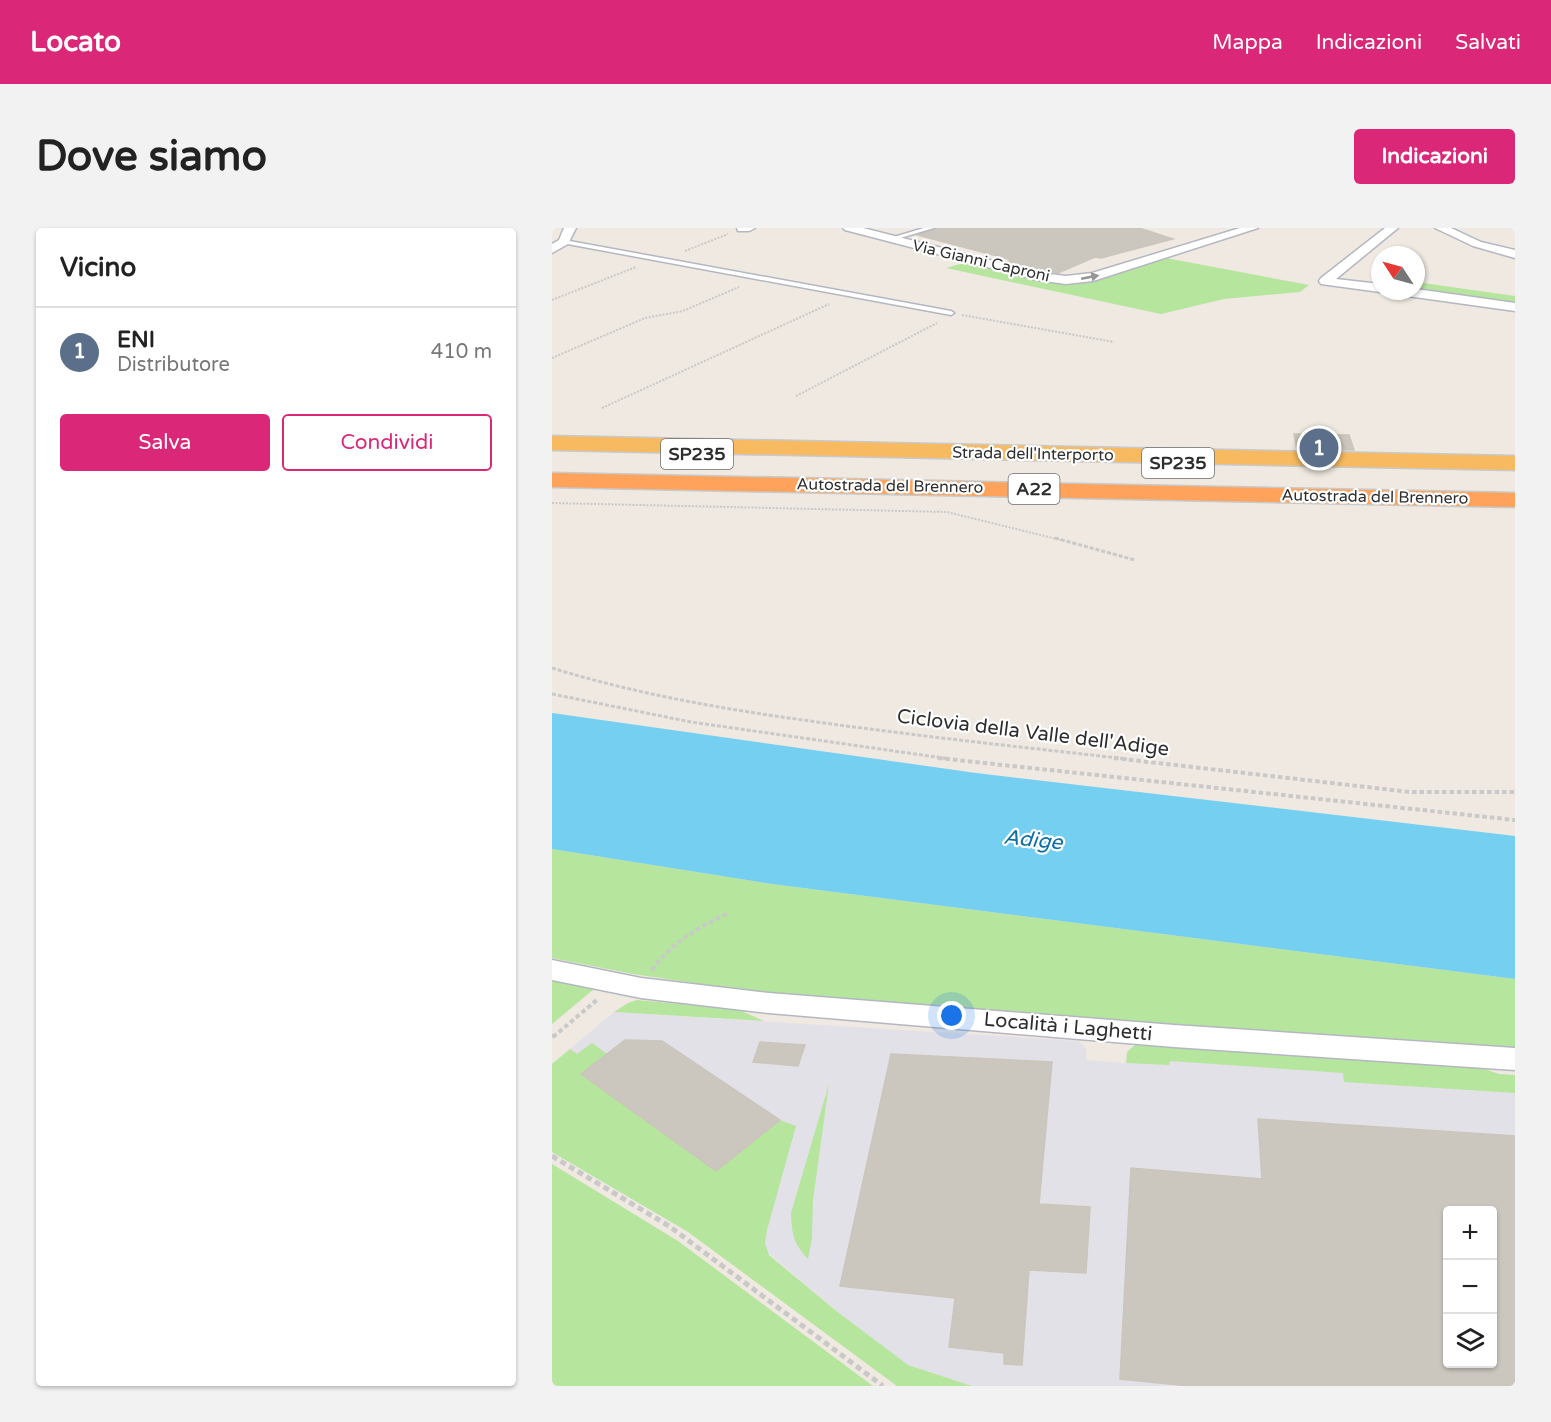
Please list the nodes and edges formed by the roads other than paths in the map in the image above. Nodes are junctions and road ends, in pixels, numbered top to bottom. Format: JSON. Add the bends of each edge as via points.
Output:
{"nodes":[{"id":1,"x":570,"y":228,"type":"edge"},
{"id":2,"x":849,"y":228,"type":"edge"},
{"id":3,"x":931,"y":228,"type":"edge"},
{"id":4,"x":1252,"y":228,"type":"edge"},
{"id":5,"x":1392,"y":228,"type":"edge"},
{"id":6,"x":1430,"y":228,"type":"edge"},
{"id":7,"x":1444,"y":230,"type":"edge"},
{"id":8,"x":890,"y":239,"type":"junction"},
{"id":9,"x":564,"y":242,"type":"junction"},
{"id":10,"x":552,"y":249,"type":"edge"},
{"id":11,"x":1515,"y":254,"type":"edge"},
{"id":12,"x":1371,"y":287,"type":"edge"},
{"id":13,"x":1425,"y":294,"type":"edge"},
{"id":14,"x":1515,"y":307,"type":"edge"},
{"id":15,"x":951,"y":313,"type":"road end"},
{"id":16,"x":552,"y":442,"type":"edge"},
{"id":17,"x":552,"y":451,"type":"edge"},
{"id":18,"x":1252,"y":451,"type":"dead end"},
{"id":19,"x":1070,"y":454,"type":"junction"},
{"id":20,"x":1450,"y":455,"type":"dead end"},
{"id":21,"x":841,"y":457,"type":"junction"},
{"id":22,"x":552,"y":460,"type":"edge"},
{"id":23,"x":1515,"y":460,"type":"edge"},
{"id":24,"x":1515,"y":470,"type":"edge"},
{"id":25,"x":552,"y":480,"type":"edge"},
{"id":26,"x":552,"y":489,"type":"edge"},
{"id":27,"x":1515,"y":500,"type":"edge"},
{"id":28,"x":1515,"y":507,"type":"edge"},
{"id":29,"x":552,"y":970,"type":"edge"},
{"id":30,"x":1515,"y":1059,"type":"edge"}],
"edges":[{"from":1,"to":9,"type":"street"},
{"from":2,"to":8,"type":"street","name":"Via Gianni Caproni"},
{"from":3,"to":8,"type":"lane"},
{"from":8,"to":4,"type":"street","name":"Via Gianni Caproni","one_way":true,"via":[[1066,280],[1093,277]]},
{"from":5,"to":12,"type":"street","via":[[1325,281]]},
{"from":6,"to":7,"type":"street"},
{"from":7,"to":11,"type":"street"},
{"from":9,"to":10,"type":"street"},
{"from":9,"to":15,"type":"lane"},
{"from":13,"to":14,"type":"street"},
{"from":16,"to":19,"type":"highway","name":"Strada dell'Interporto","number":"SP235"},
{"from":17,"to":21,"type":"highway","name":"Strada dell'Interporto","number":"SP235"},
{"from":18,"to":19,"type":"lane"},
{"from":19,"to":23,"type":"highway","name":"Strada dell'Interporto","number":"SP235"},
{"from":20,"to":23,"type":"lane"},
{"from":21,"to":22,"type":"highway","via":[[724,462]]},
{"from":21,"to":24,"type":"highway","name":"Strada dell'Interporto","number":"SP235"},
{"from":25,"to":27,"type":"highway","name":"Autostrada del Brennero","number":"A22"},
{"from":26,"to":28,"type":"highway","name":"Autostrada del Brennero","number":"A22"},
{"from":29,"to":30,"type":"street","name":"Località i Laghetti","via":[[629,986],[780,1004]]}]}
